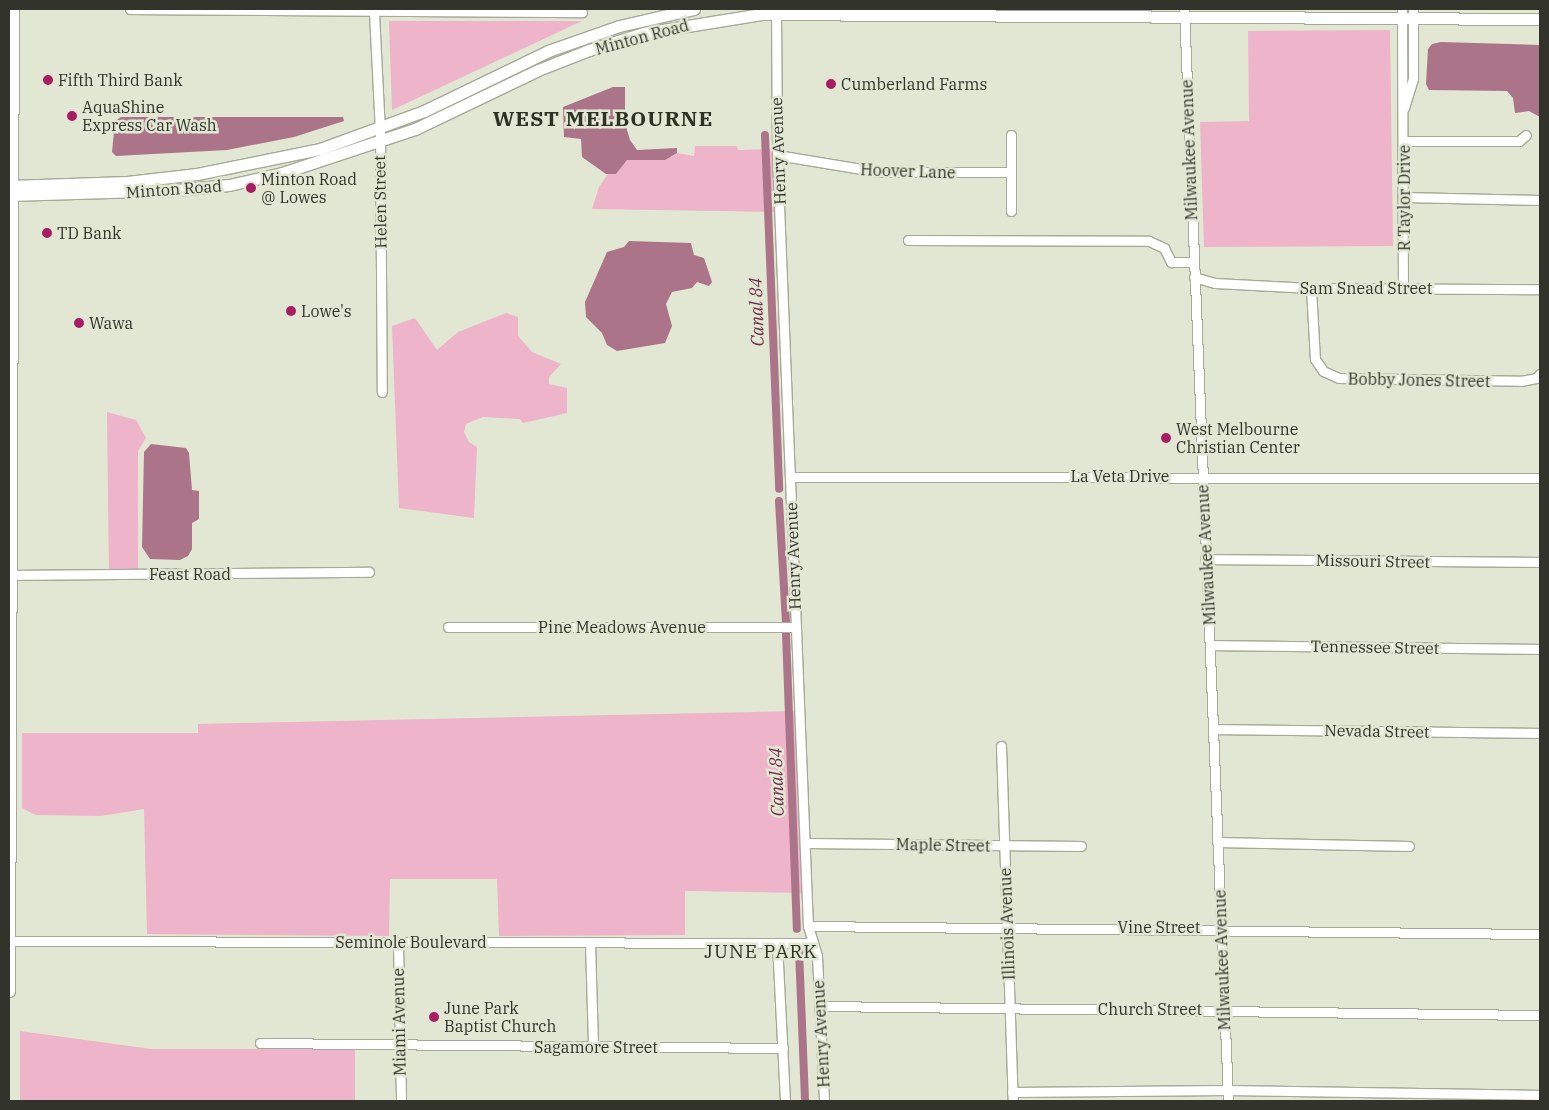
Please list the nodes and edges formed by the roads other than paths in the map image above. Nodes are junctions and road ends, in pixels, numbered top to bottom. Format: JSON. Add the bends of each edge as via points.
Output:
{"nodes":[{"id":1,"x":13,"y":9,"type":"edge"},
{"id":2,"x":130,"y":9,"type":"edge"},
{"id":3,"x":694,"y":9,"type":"edge"},
{"id":4,"x":776,"y":11,"type":"edge"},
{"id":5,"x":582,"y":12,"type":"dead end"},
{"id":6,"x":374,"y":13,"type":"junction"},
{"id":7,"x":1184,"y":13,"type":"edge"},
{"id":8,"x":1408,"y":13,"type":"edge"},
{"id":9,"x":1540,"y":19,"type":"edge"},
{"id":10,"x":546,"y":52,"type":"junction"},
{"id":11,"x":1402,"y":54,"type":"junction"},
{"id":12,"x":1413,"y":55,"type":"junction"},
{"id":13,"x":556,"y":62,"type":"junction"},
{"id":14,"x":1402,"y":82,"type":"junction"},
{"id":15,"x":1412,"y":82,"type":"junction"},
{"id":16,"x":1404,"y":108,"type":"junction"},
{"id":17,"x":380,"y":130,"type":"junction"},
{"id":18,"x":1011,"y":135,"type":"dead end"},
{"id":19,"x":1526,"y":135,"type":"dead end"},
{"id":20,"x":1404,"y":141,"type":"junction"},
{"id":21,"x":379,"y":142,"type":"junction"},
{"id":22,"x":777,"y":155,"type":"junction"},
{"id":23,"x":1011,"y":172,"type":"junction"},
{"id":24,"x":10,"y":191,"type":"edge"},
{"id":25,"x":1404,"y":197,"type":"junction"},
{"id":26,"x":1540,"y":200,"type":"edge"},
{"id":27,"x":1010,"y":211,"type":"dead end"},
{"id":28,"x":908,"y":240,"type":"dead end"},
{"id":29,"x":1194,"y":262,"type":"junction"},
{"id":30,"x":1194,"y":277,"type":"junction"},
{"id":31,"x":1311,"y":288,"type":"junction"},
{"id":32,"x":1403,"y":288,"type":"junction"},
{"id":33,"x":1540,"y":288,"type":"edge"},
{"id":34,"x":10,"y":368,"type":"edge"},
{"id":35,"x":1540,"y":374,"type":"edge"},
{"id":36,"x":382,"y":392,"type":"dead end"},
{"id":37,"x":10,"y":395,"type":"edge"},
{"id":38,"x":10,"y":464,"type":"edge"},
{"id":39,"x":1202,"y":476,"type":"junction"},
{"id":40,"x":790,"y":477,"type":"junction"},
{"id":41,"x":1540,"y":478,"type":"edge"},
{"id":42,"x":10,"y":496,"type":"edge"},
{"id":43,"x":1205,"y":559,"type":"junction"},
{"id":44,"x":1540,"y":562,"type":"edge"},
{"id":45,"x":369,"y":572,"type":"dead end"},
{"id":46,"x":10,"y":575,"type":"junction"},
{"id":47,"x":9,"y":622,"type":"edge"},
{"id":48,"x":448,"y":627,"type":"dead end"},
{"id":49,"x":796,"y":627,"type":"junction"},
{"id":50,"x":1210,"y":645,"type":"junction"},
{"id":51,"x":1540,"y":649,"type":"edge"},
{"id":52,"x":9,"y":656,"type":"edge"},
{"id":53,"x":1213,"y":729,"type":"junction"},
{"id":54,"x":1540,"y":733,"type":"edge"},
{"id":55,"x":1001,"y":746,"type":"dead end"},
{"id":56,"x":1217,"y":842,"type":"junction"},
{"id":57,"x":806,"y":843,"type":"junction"},
{"id":58,"x":1005,"y":845,"type":"junction"},
{"id":59,"x":1081,"y":846,"type":"dead end"},
{"id":60,"x":1409,"y":846,"type":"dead end"},
{"id":61,"x":9,"y":856,"type":"edge"},
{"id":62,"x":808,"y":926,"type":"junction"},
{"id":63,"x":1007,"y":926,"type":"junction"},
{"id":64,"x":1220,"y":928,"type":"junction"},
{"id":65,"x":1540,"y":934,"type":"edge"},
{"id":66,"x":9,"y":941,"type":"edge"},
{"id":67,"x":398,"y":942,"type":"junction"},
{"id":68,"x":590,"y":943,"type":"junction"},
{"id":69,"x":776,"y":943,"type":"junction"},
{"id":70,"x":813,"y":943,"type":"junction"},
{"id":71,"x":9,"y":991,"type":"edge"},
{"id":72,"x":820,"y":1006,"type":"junction"},
{"id":73,"x":1010,"y":1008,"type":"junction"},
{"id":74,"x":1224,"y":1010,"type":"junction"},
{"id":75,"x":1540,"y":1015,"type":"edge"},
{"id":76,"x":260,"y":1043,"type":"dead end"},
{"id":77,"x":399,"y":1043,"type":"junction"},
{"id":78,"x":592,"y":1047,"type":"junction"},
{"id":79,"x":782,"y":1048,"type":"junction"},
{"id":80,"x":1227,"y":1090,"type":"junction"},
{"id":81,"x":1540,"y":1095,"type":"edge"},
{"id":82,"x":1012,"y":1096,"type":"edge"},
{"id":83,"x":401,"y":1101,"type":"edge"},
{"id":84,"x":785,"y":1101,"type":"edge"},
{"id":85,"x":824,"y":1101,"type":"edge"},
{"id":86,"x":1228,"y":1101,"type":"edge"}],
"edges":[{"from":1,"to":24,"type":"main road"},
{"from":2,"to":6,"type":"street","via":[[367,10]]},
{"from":3,"to":10,"type":"main road","name":"Minton Road","via":[[619,26]]},
{"from":4,"to":7,"type":"main road","name":"Minton Road"},
{"from":4,"to":13,"type":"main road","name":"Minton Road","via":[[706,20],[644,33]]},
{"from":4,"to":22,"type":"street","name":"Henry Avenue"},
{"from":5,"to":6,"type":"street"},
{"from":6,"to":17,"type":"street","name":"Helen Street"},
{"from":7,"to":8,"type":"main road","name":"Minton Road"},
{"from":7,"to":29,"type":"street","name":"Milwaukee Avenue"},
{"from":8,"to":9,"type":"main road","name":"Minton Road"},
{"from":8,"to":11,"type":"street","name":"R Taylor Drive"},
{"from":8,"to":12,"type":"street","name":"R Taylor Drive"},
{"from":10,"to":13,"type":"main road"},
{"from":10,"to":17,"type":"main road","name":"Minton Road"},
{"from":11,"to":12,"type":"street"},
{"from":11,"to":14,"type":"street","name":"R Taylor Drive"},
{"from":12,"to":15,"type":"street","name":"R Taylor Drive"},
{"from":13,"to":21,"type":"main road","name":"Minton Road","via":[[415,129]]},
{"from":14,"to":15,"type":"street"},
{"from":14,"to":16,"type":"street","name":"R Taylor Drive"},
{"from":15,"to":16,"type":"street","name":"R Taylor Drive"},
{"from":16,"to":20,"type":"street","name":"R Taylor Drive"},
{"from":17,"to":21,"type":"street","name":"Helen Street"},
{"from":17,"to":24,"type":"main road","name":"Minton Road","via":[[320,149],[197,174]]},
{"from":18,"to":23,"type":"street"},
{"from":19,"to":20,"type":"street","via":[[1518,141]]},
{"from":20,"to":25,"type":"street","name":"R Taylor Drive"},
{"from":21,"to":24,"type":"main road","name":"Minton Road","via":[[282,173],[229,185],[176,190]]},
{"from":21,"to":36,"type":"street","name":"Helen Street"},
{"from":22,"to":23,"type":"street","name":"Hoover Lane","via":[[880,172]]},
{"from":22,"to":40,"type":"street","name":"Henry Avenue"},
{"from":23,"to":27,"type":"street"},
{"from":24,"to":34,"type":"main road"},
{"from":25,"to":26,"type":"street"},
{"from":25,"to":32,"type":"street","name":"R Taylor Drive"},
{"from":28,"to":29,"type":"street","via":[[1149,241],[1164,248],[1171,262]]},
{"from":29,"to":30,"type":"street","name":"Milwaukee Avenue"},
{"from":30,"to":31,"type":"street","name":"Sam Snead Street","via":[[1215,283]]},
{"from":30,"to":39,"type":"street","name":"Milwaukee Avenue"},
{"from":31,"to":32,"type":"street","name":"Sam Snead Street"},
{"from":31,"to":35,"type":"street","name":"Bobby Jones Street","via":[[1315,359],[1323,371],[1339,378],[1521,381]]},
{"from":32,"to":33,"type":"street","name":"Sam Snead Street"},
{"from":34,"to":37,"type":"main road"},
{"from":37,"to":38,"type":"main road"},
{"from":38,"to":42,"type":"main road"},
{"from":39,"to":40,"type":"street","name":"La Veta Drive"},
{"from":39,"to":41,"type":"street","name":"La Veta Drive"},
{"from":39,"to":43,"type":"street","name":"Milwaukee Avenue"},
{"from":40,"to":49,"type":"street","name":"Henry Avenue"},
{"from":42,"to":46,"type":"main road"},
{"from":43,"to":44,"type":"street","name":"Missouri Street"},
{"from":43,"to":50,"type":"street","name":"Milwaukee Avenue"},
{"from":45,"to":46,"type":"street","name":"Feast Road"},
{"from":46,"to":47,"type":"main road"},
{"from":47,"to":52,"type":"main road"},
{"from":48,"to":49,"type":"street","name":"Pine Meadows Avenue"},
{"from":49,"to":57,"type":"street","name":"Henry Avenue"},
{"from":50,"to":51,"type":"street","name":"Tennessee Street"},
{"from":50,"to":53,"type":"street","name":"Milwaukee Avenue"},
{"from":52,"to":61,"type":"main road"},
{"from":53,"to":54,"type":"street","name":"Nevada Street"},
{"from":53,"to":56,"type":"street","name":"Milwaukee Avenue"},
{"from":55,"to":58,"type":"street","name":"Illinois Avenue"},
{"from":56,"to":60,"type":"street"},
{"from":56,"to":64,"type":"street","name":"Milwaukee Avenue"},
{"from":57,"to":58,"type":"street","name":"Maple Street"},
{"from":57,"to":62,"type":"street","name":"Henry Avenue"},
{"from":58,"to":59,"type":"street","name":"Maple Street"},
{"from":58,"to":63,"type":"street","name":"Illinois Avenue"},
{"from":61,"to":66,"type":"main road"},
{"from":62,"to":63,"type":"street","name":"Vine Street"},
{"from":62,"to":70,"type":"street","name":"Henry Avenue"},
{"from":63,"to":64,"type":"street","name":"Vine Street"},
{"from":63,"to":73,"type":"street","name":"Illinois Avenue"},
{"from":64,"to":65,"type":"street","name":"Vine Street"},
{"from":64,"to":74,"type":"street","name":"Milwaukee Avenue"},
{"from":66,"to":67,"type":"street","name":"Seminole Boulevard"},
{"from":66,"to":71,"type":"main road"},
{"from":67,"to":68,"type":"street","name":"Seminole Boulevard"},
{"from":67,"to":77,"type":"street","name":"Miami Avenue"},
{"from":68,"to":69,"type":"street","name":"Seminole Boulevard"},
{"from":68,"to":78,"type":"street"},
{"from":69,"to":70,"type":"street","name":"Seminole Boulevard"},
{"from":69,"to":79,"type":"street"},
{"from":70,"to":72,"type":"street","name":"Henry Avenue","via":[[817,956]]},
{"from":72,"to":73,"type":"street","name":"Church Street"},
{"from":72,"to":85,"type":"street","name":"Henry Avenue"},
{"from":73,"to":74,"type":"street","name":"Church Street"},
{"from":73,"to":82,"type":"street","name":"Illinois Avenue"},
{"from":74,"to":75,"type":"street","name":"Church Street"},
{"from":74,"to":80,"type":"street","name":"Milwaukee Avenue"},
{"from":76,"to":77,"type":"street","name":"Sagamore Street"},
{"from":77,"to":78,"type":"street","name":"Sagamore Street"},
{"from":77,"to":83,"type":"street","name":"Miami Avenue"},
{"from":78,"to":79,"type":"street","name":"Sagamore Street"},
{"from":79,"to":84,"type":"street"},
{"from":80,"to":81,"type":"street"},
{"from":80,"to":82,"type":"street"},
{"from":80,"to":86,"type":"street","name":"Milwaukee Avenue"}]}
